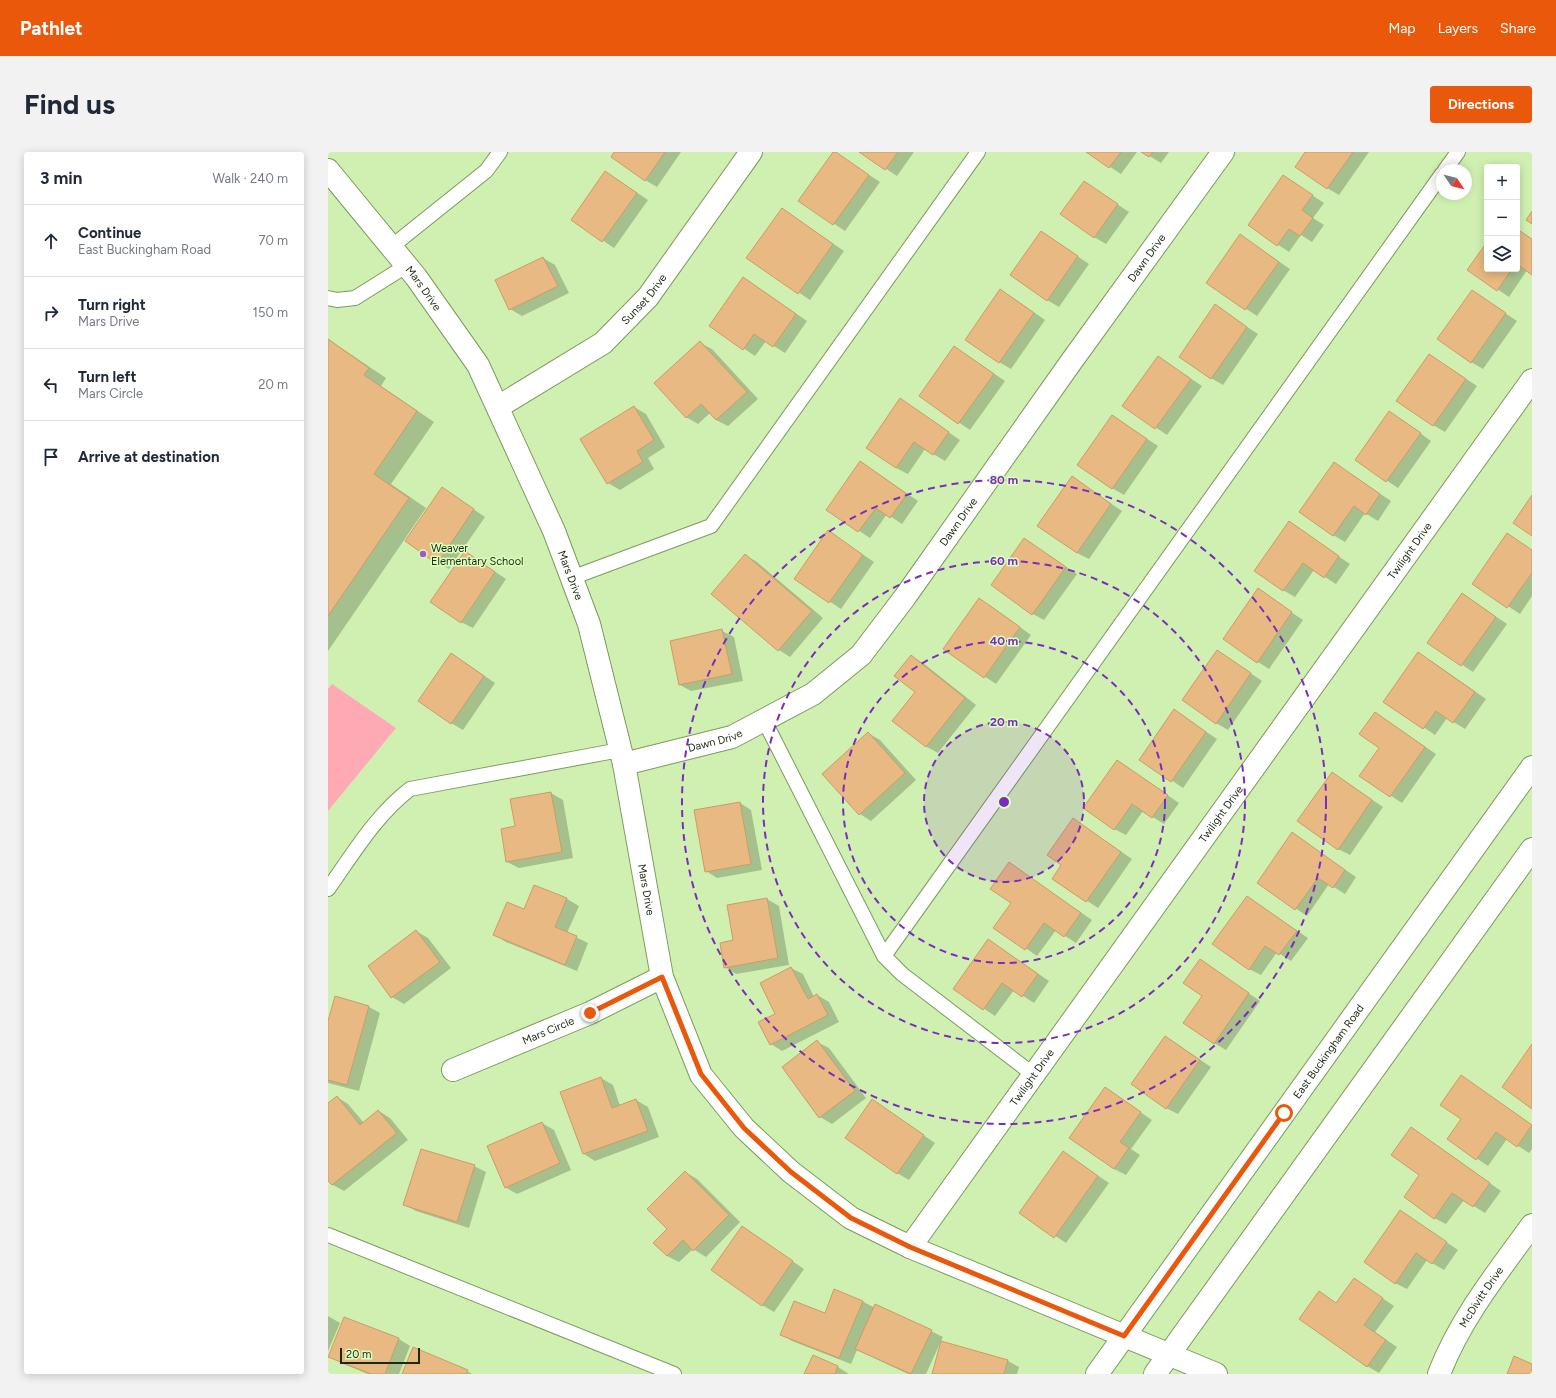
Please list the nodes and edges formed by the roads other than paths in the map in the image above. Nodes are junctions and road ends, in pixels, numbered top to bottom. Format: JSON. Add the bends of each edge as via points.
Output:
{"nodes":[{"id":1,"x":500,"y":152,"type":"edge"},
{"id":2,"x":751,"y":152,"type":"edge"},
{"id":3,"x":978,"y":152,"type":"edge"},
{"id":4,"x":1223,"y":152,"type":"edge"},
{"id":5,"x":1458,"y":152,"type":"edge"},
{"id":6,"x":1449,"y":164,"type":"edge"},
{"id":7,"x":328,"y":170,"type":"edge"},
{"id":8,"x":1436,"y":182,"type":"edge"},
{"id":9,"x":391,"y":247,"type":"junction"},
{"id":10,"x":406,"y":266,"type":"junction"},
{"id":11,"x":328,"y":298,"type":"edge"},
{"id":12,"x":1532,"y":380,"type":"edge"},
{"id":13,"x":498,"y":407,"type":"junction"},
{"id":14,"x":571,"y":578,"type":"junction"},
{"id":15,"x":764,"y":720,"type":"junction"},
{"id":16,"x":622,"y":757,"type":"junction"},
{"id":17,"x":1532,"y":767,"type":"edge"},
{"id":18,"x":1532,"y":849,"type":"edge"},
{"id":19,"x":328,"y":889,"type":"edge"},
{"id":20,"x":884,"y":956,"type":"junction"},
{"id":21,"x":662,"y":977,"type":"junction"},
{"id":22,"x":453,"y":1070,"type":"dead end"},
{"id":23,"x":1034,"y":1075,"type":"junction"},
{"id":24,"x":1532,"y":1225,"type":"edge"},
{"id":25,"x":328,"y":1235,"type":"edge"},
{"id":26,"x":910,"y":1247,"type":"junction"},
{"id":27,"x":1124,"y":1336,"type":"junction"},
{"id":28,"x":1169,"y":1355,"type":"junction"},
{"id":29,"x":674,"y":1374,"type":"edge"},
{"id":30,"x":1097,"y":1374,"type":"edge"},
{"id":31,"x":1155,"y":1374,"type":"edge"},
{"id":32,"x":1216,"y":1374,"type":"edge"},
{"id":33,"x":1439,"y":1374,"type":"edge"}],
"edges":[{"from":1,"to":9,"type":"lane","via":[[486,171]]},
{"from":2,"to":13,"type":"street","name":"Sunset Drive","via":[[648,297],[603,343]]},
{"from":3,"to":14,"type":"lane","via":[[711,526]]},
{"from":4,"to":15,"type":"street","name":"Dawn Drive","via":[[861,654],[813,694]]},
{"from":5,"to":6,"type":"lane"},
{"from":7,"to":9,"type":"street","name":"Mars Drive"},
{"from":8,"to":20,"type":"lane"},
{"from":9,"to":10,"type":"street","name":"Mars Drive"},
{"from":10,"to":11,"type":"lane","via":[[355,298]]},
{"from":10,"to":13,"type":"street","name":"Mars Drive","via":[[478,365]]},
{"from":12,"to":23,"type":"street","name":"Twilight Drive"},
{"from":13,"to":14,"type":"street","name":"Mars Drive","via":[[554,531]]},
{"from":14,"to":16,"type":"street","name":"Mars Drive","via":[[589,624]]},
{"from":15,"to":16,"type":"street","name":"Dawn Drive","via":[[732,737]]},
{"from":15,"to":20,"type":"lane"},
{"from":16,"to":19,"type":"lane","via":[[410,789],[380,816]]},
{"from":16,"to":21,"type":"street","name":"Mars Drive"},
{"from":17,"to":27,"type":"street","name":"East Buckingham Road"},
{"from":18,"to":28,"type":"street"},
{"from":20,"to":23,"type":"lane","via":[[902,974]]},
{"from":21,"to":22,"type":"street","name":"Mars Circle","via":[[590,1013]]},
{"from":21,"to":26,"type":"street","name":"Mars Drive","via":[[701,1074],[744,1128],[791,1172],[851,1218]]},
{"from":23,"to":26,"type":"street","name":"Twilight Drive"},
{"from":24,"to":33,"type":"street","name":"McDivitt Drive","via":[[1486,1288],[1447,1353]]},
{"from":25,"to":29,"type":"lane"},
{"from":26,"to":27,"type":"street","name":"Mars Drive"},
{"from":27,"to":28,"type":"street","name":"Mars Drive"},
{"from":27,"to":30,"type":"street","name":"East Buckingham Road"},
{"from":28,"to":31,"type":"street"},
{"from":28,"to":32,"type":"street","name":"Mars Drive"}]}
